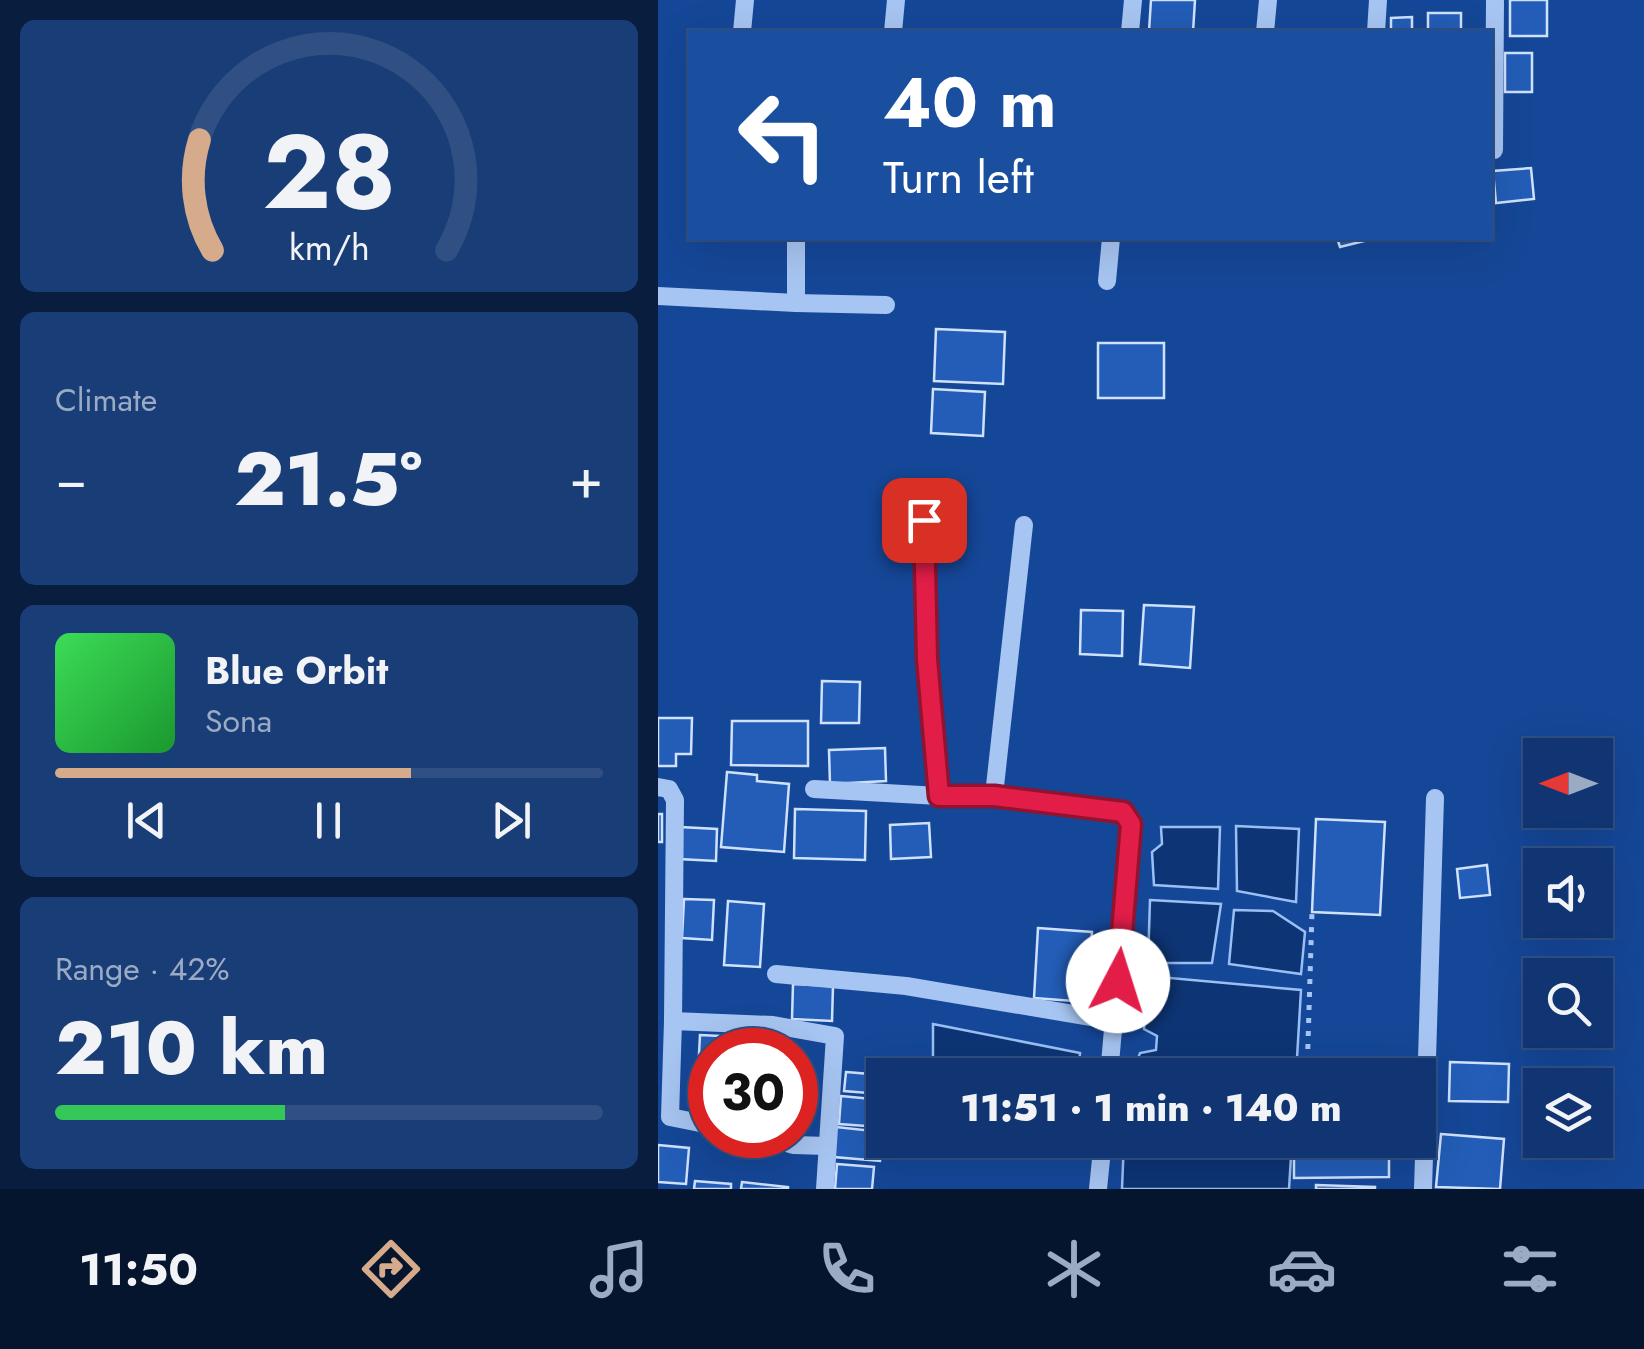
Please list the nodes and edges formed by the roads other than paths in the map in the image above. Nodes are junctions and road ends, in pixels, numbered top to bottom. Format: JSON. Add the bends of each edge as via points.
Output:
{"nodes":[{"id":1,"x":745,"y":0,"type":"edge"},
{"id":2,"x":896,"y":0,"type":"edge"},
{"id":3,"x":1133,"y":0,"type":"edge"},
{"id":4,"x":1268,"y":0,"type":"edge"},
{"id":5,"x":1378,"y":0,"type":"edge"},
{"id":6,"x":1494,"y":0,"type":"edge"},
{"id":7,"x":742,"y":30,"type":"edge"},
{"id":8,"x":894,"y":30,"type":"edge"},
{"id":9,"x":1130,"y":30,"type":"edge"},
{"id":10,"x":1265,"y":30,"type":"edge"},
{"id":11,"x":1376,"y":30,"type":"edge"},
{"id":12,"x":1493,"y":150,"type":"edge"},
{"id":13,"x":796,"y":240,"type":"edge"},
{"id":14,"x":1111,"y":240,"type":"edge"},
{"id":15,"x":1107,"y":281,"type":"dead end"},
{"id":16,"x":658,"y":296,"type":"edge"},
{"id":17,"x":796,"y":304,"type":"junction"},
{"id":18,"x":886,"y":305,"type":"dead end"},
{"id":19,"x":924,"y":520,"type":"dead end"},
{"id":20,"x":1024,"y":525,"type":"dead end"},
{"id":21,"x":658,"y":788,"type":"edge"},
{"id":22,"x":814,"y":788,"type":"dead end"},
{"id":23,"x":939,"y":796,"type":"junction"},
{"id":24,"x":994,"y":796,"type":"junction"},
{"id":25,"x":1435,"y":798,"type":"dead end"},
{"id":26,"x":776,"y":974,"type":"dead end"},
{"id":27,"x":673,"y":1021,"type":"junction"},
{"id":28,"x":1115,"y":1021,"type":"junction"},
{"id":29,"x":1112,"y":1058,"type":"edge"},
{"id":30,"x":664,"y":1116,"type":"edge"},
{"id":31,"x":818,"y":1145,"type":"edge"},
{"id":32,"x":827,"y":1146,"type":"junction"},
{"id":33,"x":1101,"y":1158,"type":"edge"},
{"id":34,"x":825,"y":1189,"type":"edge"},
{"id":35,"x":1098,"y":1189,"type":"edge"},
{"id":36,"x":1422,"y":1189,"type":"edge"}],
"edges":[{"from":1,"to":7,"type":"street"},
{"from":2,"to":8,"type":"street"},
{"from":3,"to":9,"type":"street"},
{"from":4,"to":10,"type":"street"},
{"from":5,"to":11,"type":"street"},
{"from":6,"to":12,"type":"street"},
{"from":13,"to":17,"type":"street"},
{"from":14,"to":15,"type":"street"},
{"from":16,"to":17,"type":"street"},
{"from":17,"to":18,"type":"street"},
{"from":19,"to":23,"type":"street"},
{"from":20,"to":24,"type":"street"},
{"from":21,"to":27,"type":"street","via":[[669,788],[675,800]]},
{"from":22,"to":23,"type":"street"},
{"from":23,"to":24,"type":"street"},
{"from":24,"to":28,"type":"street","via":[[1123,812],[1131,824]]},
{"from":25,"to":36,"type":"street"},
{"from":26,"to":28,"type":"street","via":[[906,986]]},
{"from":27,"to":30,"type":"street"},
{"from":27,"to":32,"type":"street","via":[[772,1025],[835,1036]]},
{"from":28,"to":29,"type":"street"},
{"from":31,"to":32,"type":"street"},
{"from":32,"to":34,"type":"street"},
{"from":33,"to":35,"type":"street"}]}
